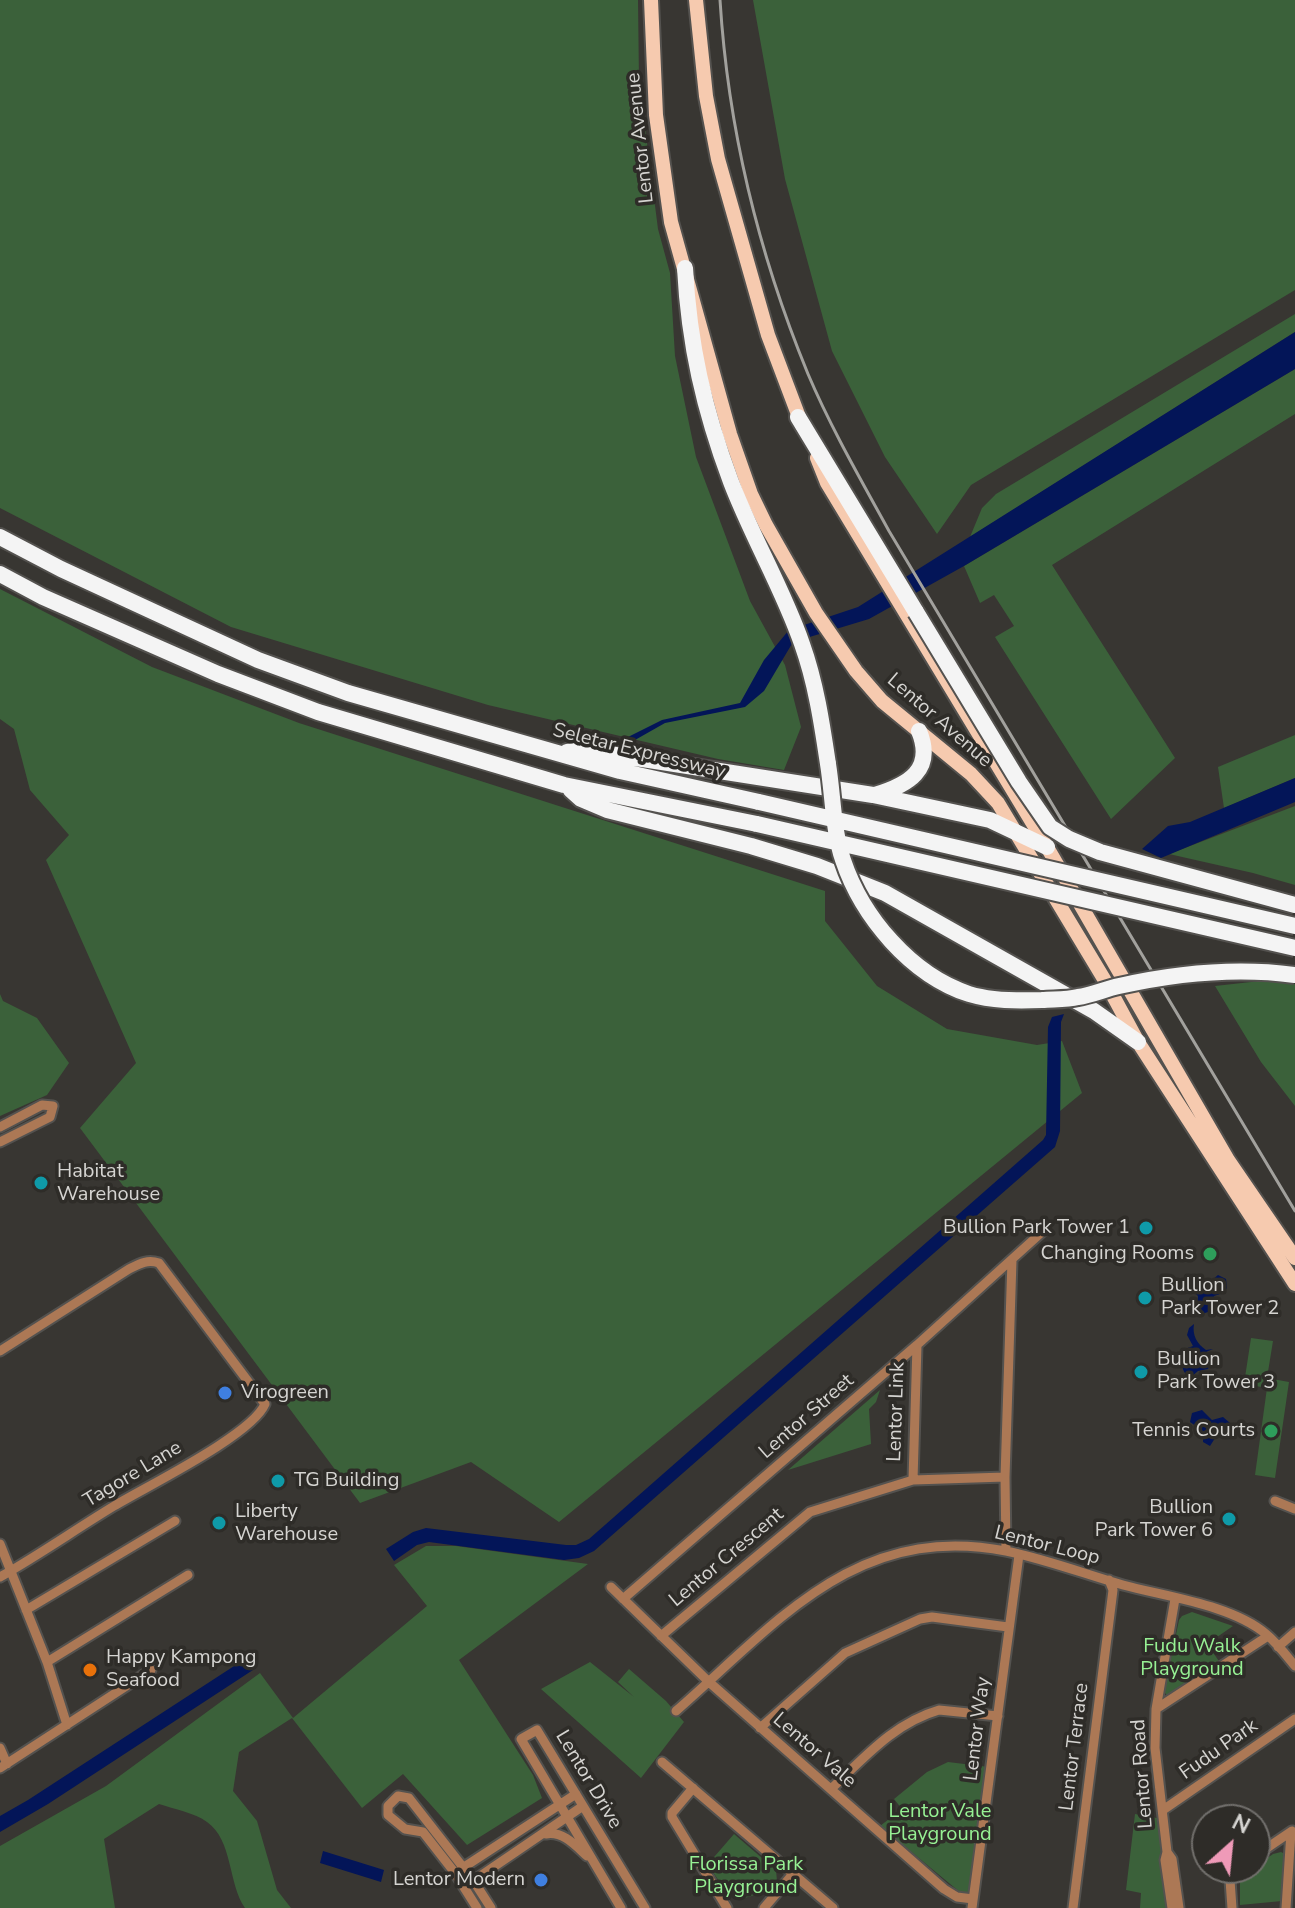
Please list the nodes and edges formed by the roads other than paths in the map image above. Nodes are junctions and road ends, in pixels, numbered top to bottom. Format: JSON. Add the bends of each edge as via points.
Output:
{"nodes":[{"id":1,"x":651,"y":0,"type":"edge"},
{"id":2,"x":696,"y":0,"type":"edge"},
{"id":3,"x":685,"y":268,"type":"junction"},
{"id":4,"x":798,"y":417,"type":"joint"},
{"id":5,"x":0,"y":537,"type":"edge"},
{"id":6,"x":0,"y":574,"type":"edge"},
{"id":7,"x":888,"y":575,"type":"junction"},
{"id":8,"x":919,"y":731,"type":"junction"},
{"id":9,"x":558,"y":755,"type":"junction"},
{"id":10,"x":564,"y":785,"type":"junction"},
{"id":11,"x":873,"y":795,"type":"junction"},
{"id":12,"x":1015,"y":830,"type":"junction"},
{"id":13,"x":1047,"y":847,"type":"junction"},
{"id":14,"x":1295,"y":905,"type":"edge"},
{"id":15,"x":1295,"y":926,"type":"edge"},
{"id":16,"x":1295,"y":948,"type":"edge"},
{"id":17,"x":1121,"y":972,"type":"junction"},
{"id":18,"x":1295,"y":975,"type":"edge"},
{"id":19,"x":1104,"y":979,"type":"junction"},
{"id":20,"x":1138,"y":1042,"type":"junction"},
{"id":21,"x":0,"y":1127,"type":"edge"},
{"id":22,"x":0,"y":1142,"type":"edge"},
{"id":23,"x":1042,"y":1232,"type":"dead end"},
{"id":24,"x":1295,"y":1258,"type":"edge"},
{"id":25,"x":1012,"y":1260,"type":"junction"},
{"id":26,"x":1295,"y":1284,"type":"edge"},
{"id":27,"x":917,"y":1345,"type":"junction"},
{"id":28,"x":0,"y":1351,"type":"edge"},
{"id":29,"x":1005,"y":1477,"type":"junction"},
{"id":30,"x":913,"y":1480,"type":"junction"},
{"id":31,"x":1275,"y":1501,"type":"dead end"},
{"id":32,"x":1295,"y":1509,"type":"edge"},
{"id":33,"x":175,"y":1521,"type":"dead end"},
{"id":34,"x":0,"y":1544,"type":"edge"},
{"id":35,"x":1006,"y":1551,"type":"junction"},
{"id":36,"x":1019,"y":1555,"type":"junction"},
{"id":37,"x":12,"y":1571,"type":"junction"},
{"id":38,"x":188,"y":1575,"type":"dead end"},
{"id":39,"x":0,"y":1577,"type":"edge"},
{"id":40,"x":1114,"y":1585,"type":"junction"},
{"id":41,"x":611,"y":1587,"type":"dead end"},
{"id":42,"x":623,"y":1599,"type":"junction"},
{"id":43,"x":1175,"y":1599,"type":"junction"},
{"id":44,"x":26,"y":1610,"type":"junction"},
{"id":45,"x":1008,"y":1627,"type":"junction"},
{"id":46,"x":1295,"y":1632,"type":"edge"},
{"id":47,"x":661,"y":1636,"type":"junction"},
{"id":48,"x":1268,"y":1636,"type":"junction"},
{"id":49,"x":1278,"y":1647,"type":"junction"},
{"id":50,"x":47,"y":1662,"type":"junction"},
{"id":51,"x":1295,"y":1666,"type":"edge"},
{"id":52,"x":151,"y":1670,"type":"dead end"},
{"id":53,"x":709,"y":1682,"type":"junction"},
{"id":54,"x":1156,"y":1709,"type":"junction"},
{"id":55,"x":676,"y":1711,"type":"dead end"},
{"id":56,"x":998,"y":1716,"type":"junction"},
{"id":57,"x":1295,"y":1719,"type":"edge"},
{"id":58,"x":67,"y":1725,"type":"junction"},
{"id":59,"x":760,"y":1728,"type":"junction"},
{"id":60,"x":0,"y":1748,"type":"edge"},
{"id":61,"x":662,"y":1762,"type":"dead end"},
{"id":62,"x":3,"y":1766,"type":"edge"},
{"id":63,"x":693,"y":1788,"type":"junction"},
{"id":64,"x":831,"y":1789,"type":"junction"},
{"id":65,"x":576,"y":1794,"type":"junction"},
{"id":66,"x":561,"y":1804,"type":"junction"},
{"id":67,"x":583,"y":1806,"type":"junction"},
{"id":68,"x":1163,"y":1810,"type":"junction"},
{"id":69,"x":568,"y":1816,"type":"junction"},
{"id":70,"x":1293,"y":1831,"type":"edge"},
{"id":71,"x":541,"y":1835,"type":"junction"},
{"id":72,"x":1271,"y":1845,"type":"edge"},
{"id":73,"x":1167,"y":1852,"type":"junction"},
{"id":74,"x":592,"y":1862,"type":"junction"},
{"id":75,"x":459,"y":1870,"type":"junction"},
{"id":76,"x":793,"y":1874,"type":"junction"},
{"id":77,"x":469,"y":1883,"type":"junction"},
{"id":78,"x":1230,"y":1884,"type":"edge"},
{"id":79,"x":973,"y":1904,"type":"edge"},
{"id":80,"x":477,"y":1908,"type":"edge"},
{"id":81,"x":491,"y":1908,"type":"edge"},
{"id":82,"x":621,"y":1908,"type":"edge"},
{"id":83,"x":645,"y":1908,"type":"edge"},
{"id":84,"x":727,"y":1908,"type":"edge"},
{"id":85,"x":764,"y":1908,"type":"edge"},
{"id":86,"x":833,"y":1908,"type":"edge"},
{"id":87,"x":1073,"y":1908,"type":"edge"},
{"id":88,"x":1172,"y":1908,"type":"edge"},
{"id":89,"x":1179,"y":1908,"type":"edge"},
{"id":90,"x":1232,"y":1908,"type":"edge"},
{"id":91,"x":1286,"y":1908,"type":"edge"}],
"edges":[{"from":1,"to":3,"type":"main road","name":"Lentor Avenue","via":[[659,145],[671,222]]},
{"from":2,"to":4,"type":"main road","via":[[718,159],[768,335]]},
{"from":3,"to":8,"type":"main road","name":"Lentor Avenue","via":[[751,494],[843,656],[882,701]]},
{"from":3,"to":18,"type":"highway","bridge":true,"via":[[702,391],[731,481],[809,667],[842,856],[887,936],[920,967],[954,988],[1008,1000],[1076,998],[1180,975]]},
{"from":4,"to":7,"type":"highway"},
{"from":5,"to":9,"type":"highway","name":"Seletar Expressway","via":[[258,660],[348,693]]},
{"from":6,"to":10,"type":"highway","via":[[218,674],[318,712]]},
{"from":7,"to":13,"type":"main road","name":"Lentor Avenue"},
{"from":7,"to":14,"type":"highway","bridge":true,"via":[[1050,827],[1100,852]]},
{"from":8,"to":11,"type":"highway","via":[[924,752],[919,769],[907,782]]},
{"from":8,"to":12,"type":"main road","name":"Lentor Avenue","via":[[982,785]]},
{"from":9,"to":11,"type":"highway","via":[[582,750]]},
{"from":9,"to":15,"type":"highway","name":"Seletar Expressway","bridge":true},
{"from":10,"to":16,"type":"highway","bridge":true},
{"from":10,"to":20,"type":"highway","via":[[607,810],[751,846],[885,893],[1094,1011]]},
{"from":11,"to":12,"type":"highway"},
{"from":12,"to":13,"type":"highway"},
{"from":12,"to":19,"type":"main road","name":"Lentor Avenue"},
{"from":13,"to":17,"type":"main road","name":"Lentor Avenue"},
{"from":17,"to":19,"type":"main road"},
{"from":17,"to":24,"type":"main road","name":"Lentor Avenue","via":[[1228,1160]]},
{"from":19,"to":20,"type":"main road","name":"Lentor Avenue"},
{"from":20,"to":26,"type":"main road","name":"Lentor Avenue"},
{"from":21,"to":22,"type":"street","via":[[42,1105],[53,1106],[50,1117]]},
{"from":23,"to":25,"type":"street","name":"Lentor Street"},
{"from":25,"to":27,"type":"street","name":"Lentor Street"},
{"from":25,"to":29,"type":"street"},
{"from":27,"to":30,"type":"street","name":"Lentor Link"},
{"from":27,"to":42,"type":"street","name":"Lentor Street"},
{"from":28,"to":37,"type":"street","name":"Tagore Lane","via":[[129,1269],[152,1261],[159,1263],[265,1404],[254,1420],[200,1456]]},
{"from":29,"to":30,"type":"street","name":"Lentor Crescent"},
{"from":29,"to":35,"type":"street"},
{"from":30,"to":47,"type":"street","name":"Lentor Crescent","via":[[810,1512]]},
{"from":31,"to":32,"type":"street"},
{"from":33,"to":44,"type":"street"},
{"from":34,"to":37,"type":"street"},
{"from":35,"to":36,"type":"street","name":"Lentor Loop"},
{"from":35,"to":53,"type":"street","name":"Lentor Loop","via":[[923,1549],[861,1564],[809,1594]]},
{"from":36,"to":40,"type":"street","name":"Lentor Loop"},
{"from":36,"to":45,"type":"street","name":"Lentor Way"},
{"from":37,"to":39,"type":"street","name":"Tagore Lane"},
{"from":37,"to":44,"type":"street"},
{"from":38,"to":50,"type":"street"},
{"from":40,"to":43,"type":"street","name":"Lentor Loop"},
{"from":40,"to":87,"type":"street","name":"Lentor Terrace"},
{"from":41,"to":42,"type":"street"},
{"from":42,"to":47,"type":"street"},
{"from":43,"to":48,"type":"street","name":"Lentor Loop","via":[[1228,1613]]},
{"from":43,"to":54,"type":"street","name":"Lentor Road"},
{"from":44,"to":50,"type":"street"},
{"from":45,"to":56,"type":"street","name":"Lentor Way"},
{"from":45,"to":59,"type":"street","via":[[920,1619],[845,1653]]},
{"from":46,"to":49,"type":"street"},
{"from":47,"to":53,"type":"street"},
{"from":48,"to":49,"type":"street","name":"Lentor Loop"},
{"from":48,"to":54,"type":"street"},
{"from":49,"to":51,"type":"street","name":"Lentor Loop"},
{"from":50,"to":58,"type":"street"},
{"from":52,"to":58,"type":"street"},
{"from":53,"to":55,"type":"street","name":"Lentor Loop"},
{"from":53,"to":59,"type":"street","name":"Lentor Vale"},
{"from":54,"to":68,"type":"street","name":"Lentor Road"},
{"from":56,"to":64,"type":"street","via":[[930,1713],[884,1738]]},
{"from":56,"to":79,"type":"street","name":"Lentor Way"},
{"from":57,"to":68,"type":"street","name":"Fudu Park"},
{"from":58,"to":62,"type":"street"},
{"from":59,"to":64,"type":"street","name":"Lentor Vale"},
{"from":60,"to":62,"type":"street"},
{"from":61,"to":63,"type":"street"},
{"from":63,"to":76,"type":"street"},
{"from":63,"to":84,"type":"street","via":[[672,1817]]},
{"from":64,"to":79,"type":"street","name":"Lentor Vale","via":[[944,1889]]},
{"from":65,"to":66,"type":"street"},
{"from":65,"to":66,"type":"street","name":"Lentor Drive","via":[[537,1730],[521,1739]]},
{"from":65,"to":67,"type":"street","name":"Lentor Drive"},
{"from":66,"to":69,"type":"street","name":"Lentor Drive"},
{"from":66,"to":75,"type":"street"},
{"from":67,"to":69,"type":"street"},
{"from":67,"to":83,"type":"street","name":"Lentor Drive"},
{"from":68,"to":73,"type":"street","name":"Lentor Road"},
{"from":69,"to":71,"type":"street"},
{"from":69,"to":74,"type":"street","name":"Lentor Drive"},
{"from":70,"to":72,"type":"street"},
{"from":70,"to":91,"type":"street"},
{"from":71,"to":74,"type":"street","via":[[562,1836]]},
{"from":71,"to":77,"type":"street"},
{"from":73,"to":88,"type":"street","name":"Lentor Road"},
{"from":73,"to":89,"type":"street","name":"Lentor Road"},
{"from":74,"to":82,"type":"street","name":"Lentor Drive"},
{"from":75,"to":75,"type":"street","via":[[423,1832],[405,1829],[388,1815],[388,1806],[398,1796],[409,1798]]},
{"from":75,"to":77,"type":"street"},
{"from":76,"to":85,"type":"street"},
{"from":76,"to":86,"type":"street"},
{"from":77,"to":80,"type":"street"},
{"from":77,"to":81,"type":"street"},
{"from":78,"to":90,"type":"street"}]}
